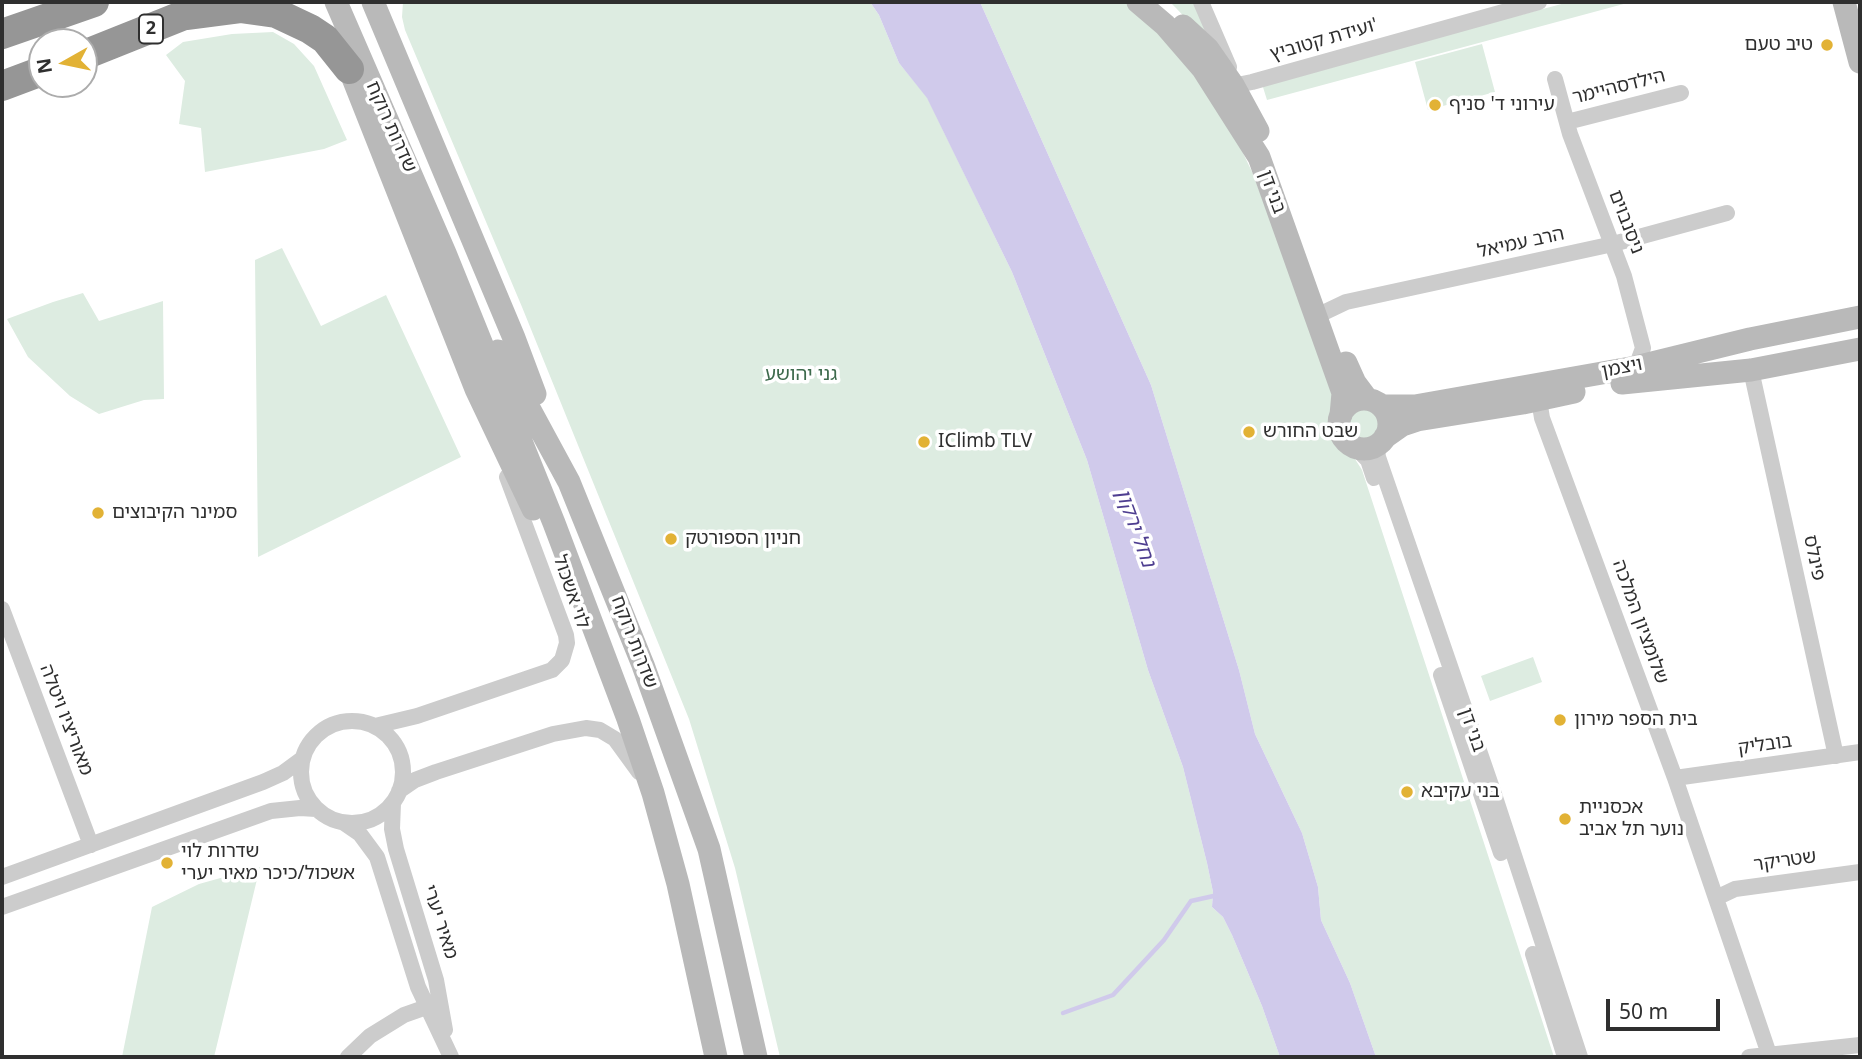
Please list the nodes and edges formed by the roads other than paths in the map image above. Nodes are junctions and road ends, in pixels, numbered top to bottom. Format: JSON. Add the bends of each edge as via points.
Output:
{"nodes":[{"id":1,"x":94,"y":2,"type":"edge"},
{"id":2,"x":218,"y":2,"type":"edge"},
{"id":3,"x":321,"y":2,"type":"edge"},
{"id":4,"x":336,"y":2,"type":"edge"},
{"id":5,"x":373,"y":2,"type":"edge"},
{"id":6,"x":390,"y":2,"type":"edge"},
{"id":7,"x":1138,"y":2,"type":"edge"},
{"id":8,"x":1155,"y":2,"type":"edge"},
{"id":9,"x":1201,"y":2,"type":"edge"},
{"id":10,"x":1535,"y":2,"type":"edge"},
{"id":11,"x":1844,"y":2,"type":"edge"},
{"id":12,"x":186,"y":15,"type":"junction"},
{"id":13,"x":2,"y":34,"type":"edge"},
{"id":14,"x":98,"y":50,"type":"edge"},
{"id":15,"x":396,"y":55,"type":"junction"},
{"id":16,"x":1860,"y":62,"type":"edge"},
{"id":17,"x":349,"y":69,"type":"junction"},
{"id":18,"x":1203,"y":69,"type":"junction"},
{"id":19,"x":28,"y":76,"type":"edge"},
{"id":20,"x":1555,"y":79,"type":"dead end"},
{"id":21,"x":2,"y":86,"type":"edge"},
{"id":22,"x":1238,"y":89,"type":"junction"},
{"id":23,"x":1681,"y":93,"type":"dead end"},
{"id":24,"x":1567,"y":122,"type":"junction"},
{"id":25,"x":1727,"y":213,"type":"dead end"},
{"id":26,"x":1613,"y":244,"type":"junction"},
{"id":27,"x":445,"y":253,"type":"junction"},
{"id":28,"x":1325,"y":312,"type":"junction"},
{"id":29,"x":1860,"y":317,"type":"edge"},
{"id":30,"x":1860,"y":349,"type":"edge"},
{"id":31,"x":1751,"y":370,"type":"junction"},
{"id":32,"x":1637,"y":373,"type":"junction"},
{"id":33,"x":476,"y":389,"type":"junction"},
{"id":34,"x":1539,"y":400,"type":"junction"},
{"id":35,"x":1375,"y":402,"type":"junction"},
{"id":36,"x":1341,"y":415,"type":"junction"},
{"id":37,"x":1383,"y":440,"type":"junction"},
{"id":38,"x":1356,"y":448,"type":"junction"},
{"id":39,"x":569,"y":482,"type":"junction"},
{"id":40,"x":2,"y":609,"type":"edge"},
{"id":41,"x":628,"y":719,"type":"junction"},
{"id":42,"x":375,"y":726,"type":"junction"},
{"id":43,"x":1860,"y":752,"type":"edge"},
{"id":44,"x":1836,"y":756,"type":"junction"},
{"id":45,"x":302,"y":759,"type":"junction"},
{"id":46,"x":1675,"y":778,"type":"junction"},
{"id":47,"x":653,"y":793,"type":"junction"},
{"id":48,"x":396,"y":797,"type":"junction"},
{"id":49,"x":316,"y":809,"type":"junction"},
{"id":50,"x":344,"y":823,"type":"junction"},
{"id":51,"x":91,"y":845,"type":"junction"},
{"id":52,"x":1860,"y":872,"type":"edge"},
{"id":53,"x":2,"y":877,"type":"edge"},
{"id":54,"x":1716,"y":898,"type":"junction"},
{"id":55,"x":2,"y":907,"type":"edge"},
{"id":56,"x":418,"y":923,"type":"junction"},
{"id":57,"x":400,"y":929,"type":"junction"},
{"id":58,"x":434,"y":1004,"type":"junction"},
{"id":59,"x":1860,"y":1045,"type":"edge"},
{"id":60,"x":450,"y":1055,"type":"edge"},
{"id":61,"x":1770,"y":1056,"type":"edge"},
{"id":62,"x":348,"y":1057,"type":"edge"},
{"id":63,"x":716,"y":1057,"type":"edge"},
{"id":64,"x":756,"y":1057,"type":"edge"},
{"id":65,"x":1565,"y":1057,"type":"edge"},
{"id":66,"x":1580,"y":1057,"type":"edge"},
{"id":67,"x":1749,"y":1057,"type":"edge"}],
"edges":[{"from":1,"to":13,"type":"highway"},
{"from":2,"to":12,"type":"highway","number":"2"},
{"from":3,"to":17,"type":"main road"},
{"from":4,"to":27,"type":"main road","name":"שדרות רוקח"},
{"from":5,"to":15,"type":"main road"},
{"from":6,"to":15,"type":"main road"},
{"from":7,"to":18,"type":"main road","name":"בני דן","via":[[1166,25]]},
{"from":8,"to":22,"type":"main road","name":"בני דן","via":[[1208,50]]},
{"from":9,"to":22,"type":"street","name":"בני דן"},
{"from":10,"to":22,"type":"street","name":"ועידת קטוביץ'"},
{"from":11,"to":16,"type":"main road"},
{"from":12,"to":14,"type":"highway","number":"2"},
{"from":12,"to":17,"type":"highway","via":[[240,8],[276,13],[325,39]]},
{"from":15,"to":39,"type":"main road"},
{"from":17,"to":33,"type":"main road"},
{"from":18,"to":22,"type":"street"},
{"from":18,"to":36,"type":"main road","name":"בני דן","via":[[1259,157],[1343,393]]},
{"from":19,"to":21,"type":"highway"},
{"from":20,"to":24,"type":"street","name":"ניסנבוים"},
{"from":22,"to":28,"type":"main road","name":"בני דן","via":[[1270,157]]},
{"from":23,"to":24,"type":"street","name":"הילדסהיימר"},
{"from":24,"to":26,"type":"street","name":"ניסנבוים"},
{"from":25,"to":26,"type":"street","name":"הרב עמיאל"},
{"from":26,"to":28,"type":"street","name":"הרב עמיאל","via":[[1346,302]]},
{"from":26,"to":32,"type":"street","name":"ניסנבוים","via":[[1643,348]]},
{"from":27,"to":39,"type":"main road","name":"שדרות רוקח"},
{"from":27,"to":41,"type":"main road","name":"שדרות רוקח"},
{"from":28,"to":35,"type":"main road","name":"בני דן","via":[[1355,383]]},
{"from":29,"to":32,"type":"main road","name":"ויצמן","via":[[1750,339]]},
{"from":30,"to":31,"type":"main road","name":"ויצמן"},
{"from":31,"to":32,"type":"main road","name":"ויצמן"},
{"from":31,"to":44,"type":"street","name":"פינלס"},
{"from":32,"to":34,"type":"main road","name":"ויצמן"},
{"from":32,"to":35,"type":"main road","name":"ויצמן","via":[[1415,406]]},
{"from":33,"to":41,"type":"main road"},
{"from":33,"to":42,"type":"street","name":"לוי אשכול","via":[[566,635],[565,652],[552,670]]},
{"from":34,"to":37,"type":"main road","name":"ויצמן","via":[[1417,420]]},
{"from":34,"to":46,"type":"street","name":"שלומציון המלכה"},
{"from":35,"to":36,"type":"main road","via":[[1351,402]]},
{"from":35,"to":37,"type":"main road","via":[[1389,421]]},
{"from":36,"to":38,"type":"main road","via":[[1340,431]]},
{"from":37,"to":38,"type":"main road"},
{"from":37,"to":66,"type":"street","name":"בני דן","via":[[1378,457]]},
{"from":38,"to":65,"type":"street","name":"בני דן","via":[[1368,460],[1404,564]]},
{"from":39,"to":64,"type":"main road","name":"שדרות רוקח","via":[[625,615],[709,849]]},
{"from":40,"to":51,"type":"street","name":"מאוריציו ויטלה"},
{"from":41,"to":47,"type":"main road","name":"שדרות רוקח"},
{"from":42,"to":45,"type":"street","via":[[345,721],[331,725],[313,739]]},
{"from":42,"to":48,"type":"street","via":[[397,747],[402,769]]},
{"from":43,"to":44,"type":"street","name":"בובליק"},
{"from":44,"to":46,"type":"street","name":"בובליק"},
{"from":45,"to":49,"type":"street","via":[[303,786]]},
{"from":45,"to":51,"type":"street","via":[[284,774]]},
{"from":46,"to":54,"type":"street","name":"שלומציון המלכה"},
{"from":47,"to":48,"type":"street","via":[[615,739],[586,728],[553,734],[436,772],[415,780]]},
{"from":47,"to":63,"type":"main road","name":"שדרות רוקח"},
{"from":48,"to":50,"type":"street","via":[[371,820]]},
{"from":48,"to":56,"type":"street","name":"מאיר יערי","via":[[392,829]]},
{"from":49,"to":50,"type":"street"},
{"from":49,"to":55,"type":"street","via":[[271,811]]},
{"from":50,"to":57,"type":"street","name":"מאיר יערי","via":[[360,834],[377,857]]},
{"from":51,"to":53,"type":"street"},
{"from":52,"to":54,"type":"street","name":"שטריקר","via":[[1735,890]]},
{"from":54,"to":61,"type":"street","name":"שלומציון המלכה"},
{"from":56,"to":57,"type":"street"},
{"from":56,"to":58,"type":"street","name":"מאיר יערי","via":[[436,980]]},
{"from":57,"to":58,"type":"street","name":"מאיר יערי","via":[[418,986]]},
{"from":58,"to":60,"type":"street","name":"מאיר יערי"},
{"from":58,"to":62,"type":"street","via":[[404,1015],[370,1036]]},
{"from":59,"to":61,"type":"street"},
{"from":61,"to":67,"type":"street"}]}
